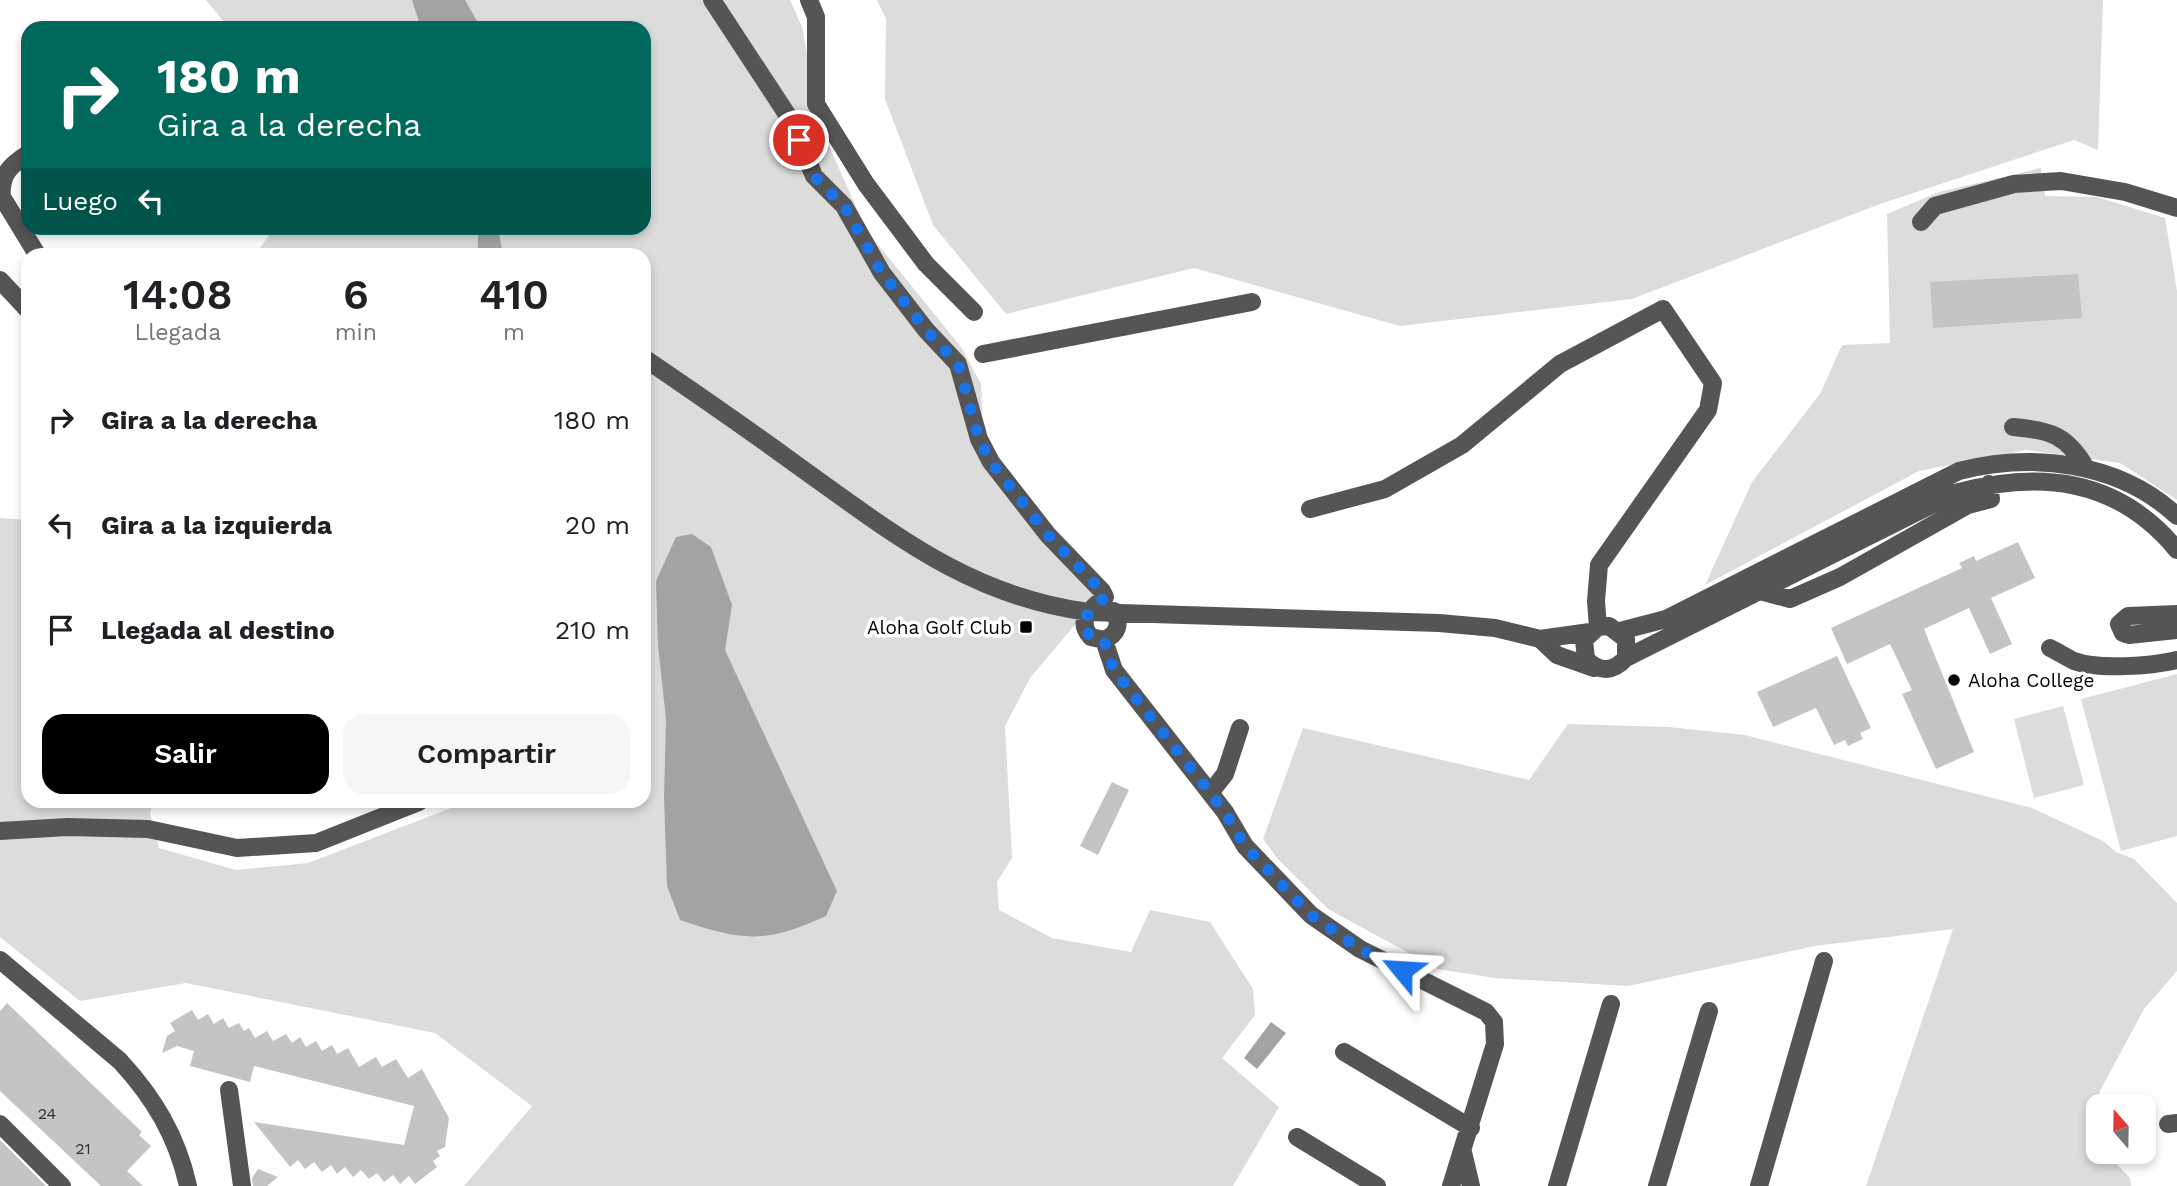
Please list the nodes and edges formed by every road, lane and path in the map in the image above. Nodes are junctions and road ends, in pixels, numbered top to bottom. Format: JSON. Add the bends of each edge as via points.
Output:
{"nodes":[{"id":1,"x":712,"y":0,"type":"edge"},
{"id":2,"x":809,"y":0,"type":"edge"},
{"id":3,"x":21,"y":158,"type":"edge"},
{"id":4,"x":2177,"y":208,"type":"edge"},
{"id":5,"x":1921,"y":222,"type":"dead end"},
{"id":6,"x":21,"y":228,"type":"edge"},
{"id":7,"x":0,"y":280,"type":"edge"},
{"id":8,"x":21,"y":302,"type":"edge"},
{"id":9,"x":1252,"y":302,"type":"dead end"},
{"id":10,"x":974,"y":312,"type":"dead end"},
{"id":11,"x":983,"y":354,"type":"dead end"},
{"id":12,"x":651,"y":363,"type":"edge"},
{"id":13,"x":2014,"y":427,"type":"dead end"},
{"id":14,"x":2086,"y":468,"type":"junction"},
{"id":15,"x":1310,"y":509,"type":"dead end"},
{"id":16,"x":2177,"y":516,"type":"edge"},
{"id":17,"x":2177,"y":550,"type":"edge"},
{"id":18,"x":1114,"y":611,"type":"junction"},
{"id":19,"x":1088,"y":612,"type":"junction"},
{"id":20,"x":2177,"y":614,"type":"edge"},
{"id":21,"x":1594,"y":629,"type":"junction"},
{"id":22,"x":2177,"y":630,"type":"edge"},
{"id":23,"x":1620,"y":631,"type":"junction"},
{"id":24,"x":1540,"y":639,"type":"junction"},
{"id":25,"x":1104,"y":640,"type":"junction"},
{"id":26,"x":2050,"y":648,"type":"dead end"},
{"id":27,"x":1626,"y":658,"type":"junction"},
{"id":28,"x":2177,"y":660,"type":"edge"},
{"id":29,"x":1594,"y":668,"type":"junction"},
{"id":30,"x":1240,"y":728,"type":"dead end"},
{"id":31,"x":1210,"y":793,"type":"junction"},
{"id":32,"x":404,"y":808,"type":"edge"},
{"id":33,"x":0,"y":831,"type":"edge"},
{"id":34,"x":0,"y":960,"type":"edge"},
{"id":35,"x":1824,"y":961,"type":"dead end"},
{"id":36,"x":1611,"y":1004,"type":"dead end"},
{"id":37,"x":1709,"y":1011,"type":"dead end"},
{"id":38,"x":1344,"y":1052,"type":"dead end"},
{"id":39,"x":229,"y":1090,"type":"dead end"},
{"id":40,"x":0,"y":1124,"type":"edge"},
{"id":41,"x":1471,"y":1128,"type":"junction"},
{"id":42,"x":1297,"y":1137,"type":"dead end"},
{"id":43,"x":1463,"y":1151,"type":"junction"},
{"id":44,"x":62,"y":1186,"type":"edge"},
{"id":45,"x":188,"y":1186,"type":"edge"},
{"id":46,"x":242,"y":1186,"type":"edge"},
{"id":47,"x":1377,"y":1186,"type":"edge"},
{"id":48,"x":1451,"y":1186,"type":"edge"},
{"id":49,"x":1471,"y":1186,"type":"edge"},
{"id":50,"x":1557,"y":1186,"type":"edge"},
{"id":51,"x":1657,"y":1186,"type":"edge"},
{"id":52,"x":1759,"y":1186,"type":"edge"}],
"edges":[{"from":1,"to":19,"type":"street","via":[[792,122],[814,176],[844,206],[882,273],[958,364],[979,439],[991,462],[1048,535],[1102,591],[1105,597]]},
{"from":2,"to":10,"type":"street","via":[[816,17],[816,104],[866,184],[926,264]]},
{"from":3,"to":6,"type":"street","via":[[3,175],[0,187]]},
{"from":4,"to":5,"type":"street","via":[[2125,192],[2061,181],[2014,184],[1935,206]]},
{"from":7,"to":8,"type":"street"},
{"from":9,"to":11,"type":"street"},
{"from":12,"to":19,"type":"street","via":[[920,554],[1000,591],[1047,607]]},
{"from":13,"to":14,"type":"street","via":[[2060,436],[2076,450]]},
{"from":14,"to":16,"type":"street","via":[[2153,496]]},
{"from":14,"to":23,"type":"street","via":[[2026,461],[1994,462],[1959,471],[1666,619]]},
{"from":15,"to":21,"type":"street","via":[[1385,489],[1462,446],[1560,364],[1664,309],[1713,383],[1709,410],[1599,565]]},
{"from":17,"to":27,"type":"street","via":[[2147,517],[2112,495],[2036,481],[1989,484],[1955,493]]},
{"from":18,"to":19,"type":"street"},
{"from":18,"to":24,"type":"street","via":[[1439,623],[1495,628]]},
{"from":18,"to":25,"type":"street","via":[[1118,628]]},
{"from":19,"to":25,"type":"street","via":[[1086,632]]},
{"from":20,"to":22,"type":"street","via":[[2127,616],[2119,624],[2129,635]]},
{"from":21,"to":23,"type":"street","via":[[1609,626]]},
{"from":21,"to":24,"type":"street"},
{"from":21,"to":29,"type":"street","via":[[1583,650]]},
{"from":23,"to":27,"type":"street","via":[[1626,639]]},
{"from":24,"to":29,"type":"street","via":[[1557,655]]},
{"from":25,"to":31,"type":"street","via":[[1114,670]]},
{"from":26,"to":28,"type":"street","via":[[2076,662],[2097,664]]},
{"from":27,"to":29,"type":"street","via":[[1618,667]]},
{"from":30,"to":31,"type":"street","via":[[1225,774]]},
{"from":31,"to":41,"type":"street","via":[[1245,846],[1311,915],[1360,949],[1486,1012],[1494,1022],[1495,1044]]},
{"from":32,"to":33,"type":"street","via":[[316,843],[237,848],[148,829]]},
{"from":34,"to":45,"type":"street","via":[[137,1080],[169,1128]]},
{"from":35,"to":52,"type":"street"},
{"from":36,"to":50,"type":"street"},
{"from":37,"to":51,"type":"street"},
{"from":38,"to":41,"type":"street"},
{"from":39,"to":46,"type":"street"},
{"from":40,"to":44,"type":"street"},
{"from":41,"to":43,"type":"street"},
{"from":42,"to":47,"type":"street"},
{"from":43,"to":48,"type":"street"},
{"from":43,"to":49,"type":"street"}]}
